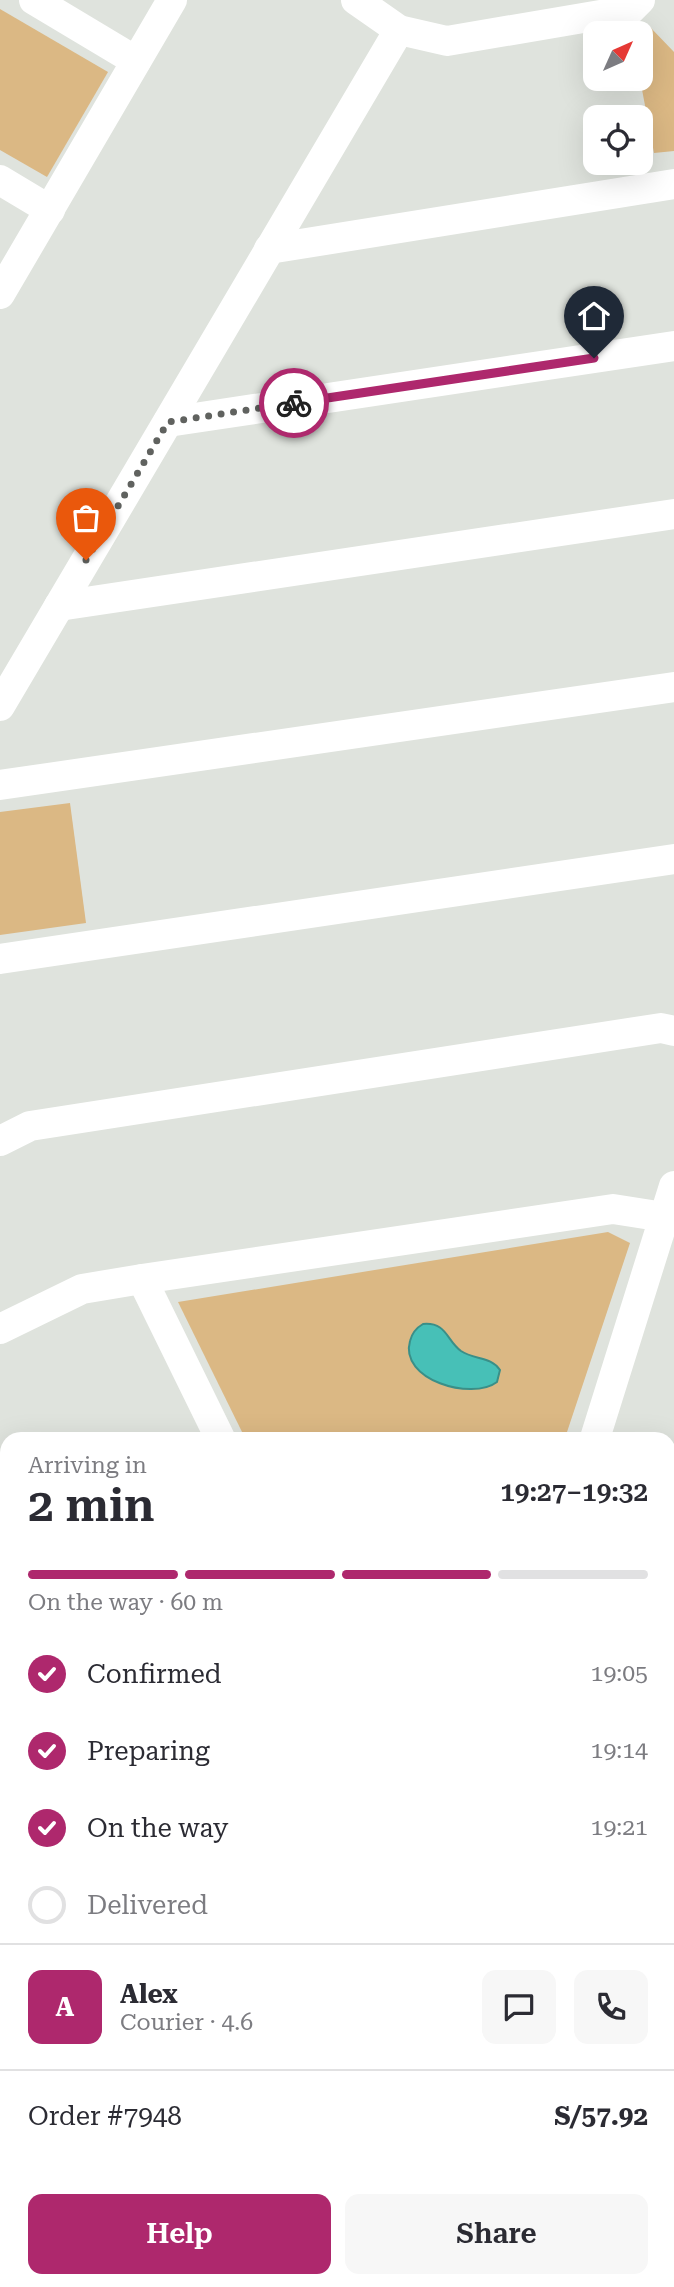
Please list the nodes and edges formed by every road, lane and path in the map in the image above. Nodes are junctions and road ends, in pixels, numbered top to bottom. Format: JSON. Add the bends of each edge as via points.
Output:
{"nodes":[{"id":1,"x":34,"y":0,"type":"edge"},
{"id":2,"x":172,"y":0,"type":"edge"},
{"id":3,"x":356,"y":0,"type":"edge"},
{"id":4,"x":640,"y":0,"type":"edge"},
{"id":5,"x":399,"y":30,"type":"junction"},
{"id":6,"x":136,"y":61,"type":"junction"},
{"id":7,"x":0,"y":180,"type":"edge"},
{"id":8,"x":674,"y":184,"type":"edge"},
{"id":9,"x":50,"y":209,"type":"junction"},
{"id":10,"x":270,"y":249,"type":"junction"},
{"id":11,"x":0,"y":294,"type":"edge"},
{"id":12,"x":674,"y":346,"type":"edge"},
{"id":13,"x":168,"y":422,"type":"junction"},
{"id":14,"x":674,"y":514,"type":"edge"},
{"id":15,"x":59,"y":606,"type":"junction"},
{"id":16,"x":674,"y":687,"type":"edge"},
{"id":17,"x":0,"y":706,"type":"edge"},
{"id":18,"x":0,"y":785,"type":"edge"},
{"id":19,"x":674,"y":859,"type":"edge"},
{"id":20,"x":0,"y":959,"type":"edge"},
{"id":21,"x":674,"y":1031,"type":"edge"},
{"id":22,"x":0,"y":1140,"type":"edge"},
{"id":23,"x":674,"y":1186,"type":"edge"},
{"id":24,"x":664,"y":1217,"type":"junction"},
{"id":25,"x":142,"y":1279,"type":"junction"},
{"id":26,"x":0,"y":1329,"type":"edge"},
{"id":27,"x":217,"y":1432,"type":"edge"},
{"id":28,"x":597,"y":1432,"type":"edge"}],
"edges":[{"from":1,"to":6,"type":"street"},
{"from":2,"to":6,"type":"street"},
{"from":3,"to":5,"type":"street"},
{"from":4,"to":5,"type":"street","via":[[630,10],[447,41]]},
{"from":5,"to":10,"type":"street"},
{"from":6,"to":9,"type":"street"},
{"from":7,"to":9,"type":"street"},
{"from":8,"to":10,"type":"street"},
{"from":9,"to":11,"type":"street"},
{"from":10,"to":13,"type":"street"},
{"from":12,"to":13,"type":"street"},
{"from":13,"to":15,"type":"street"},
{"from":14,"to":15,"type":"street"},
{"from":15,"to":17,"type":"street"},
{"from":16,"to":18,"type":"street"},
{"from":19,"to":20,"type":"street"},
{"from":21,"to":22,"type":"street","via":[[661,1028],[30,1126]]},
{"from":23,"to":24,"type":"street"},
{"from":24,"to":25,"type":"street","via":[[613,1209]]},
{"from":24,"to":28,"type":"street"},
{"from":25,"to":26,"type":"street","via":[[82,1289]]},
{"from":25,"to":27,"type":"street"}]}
